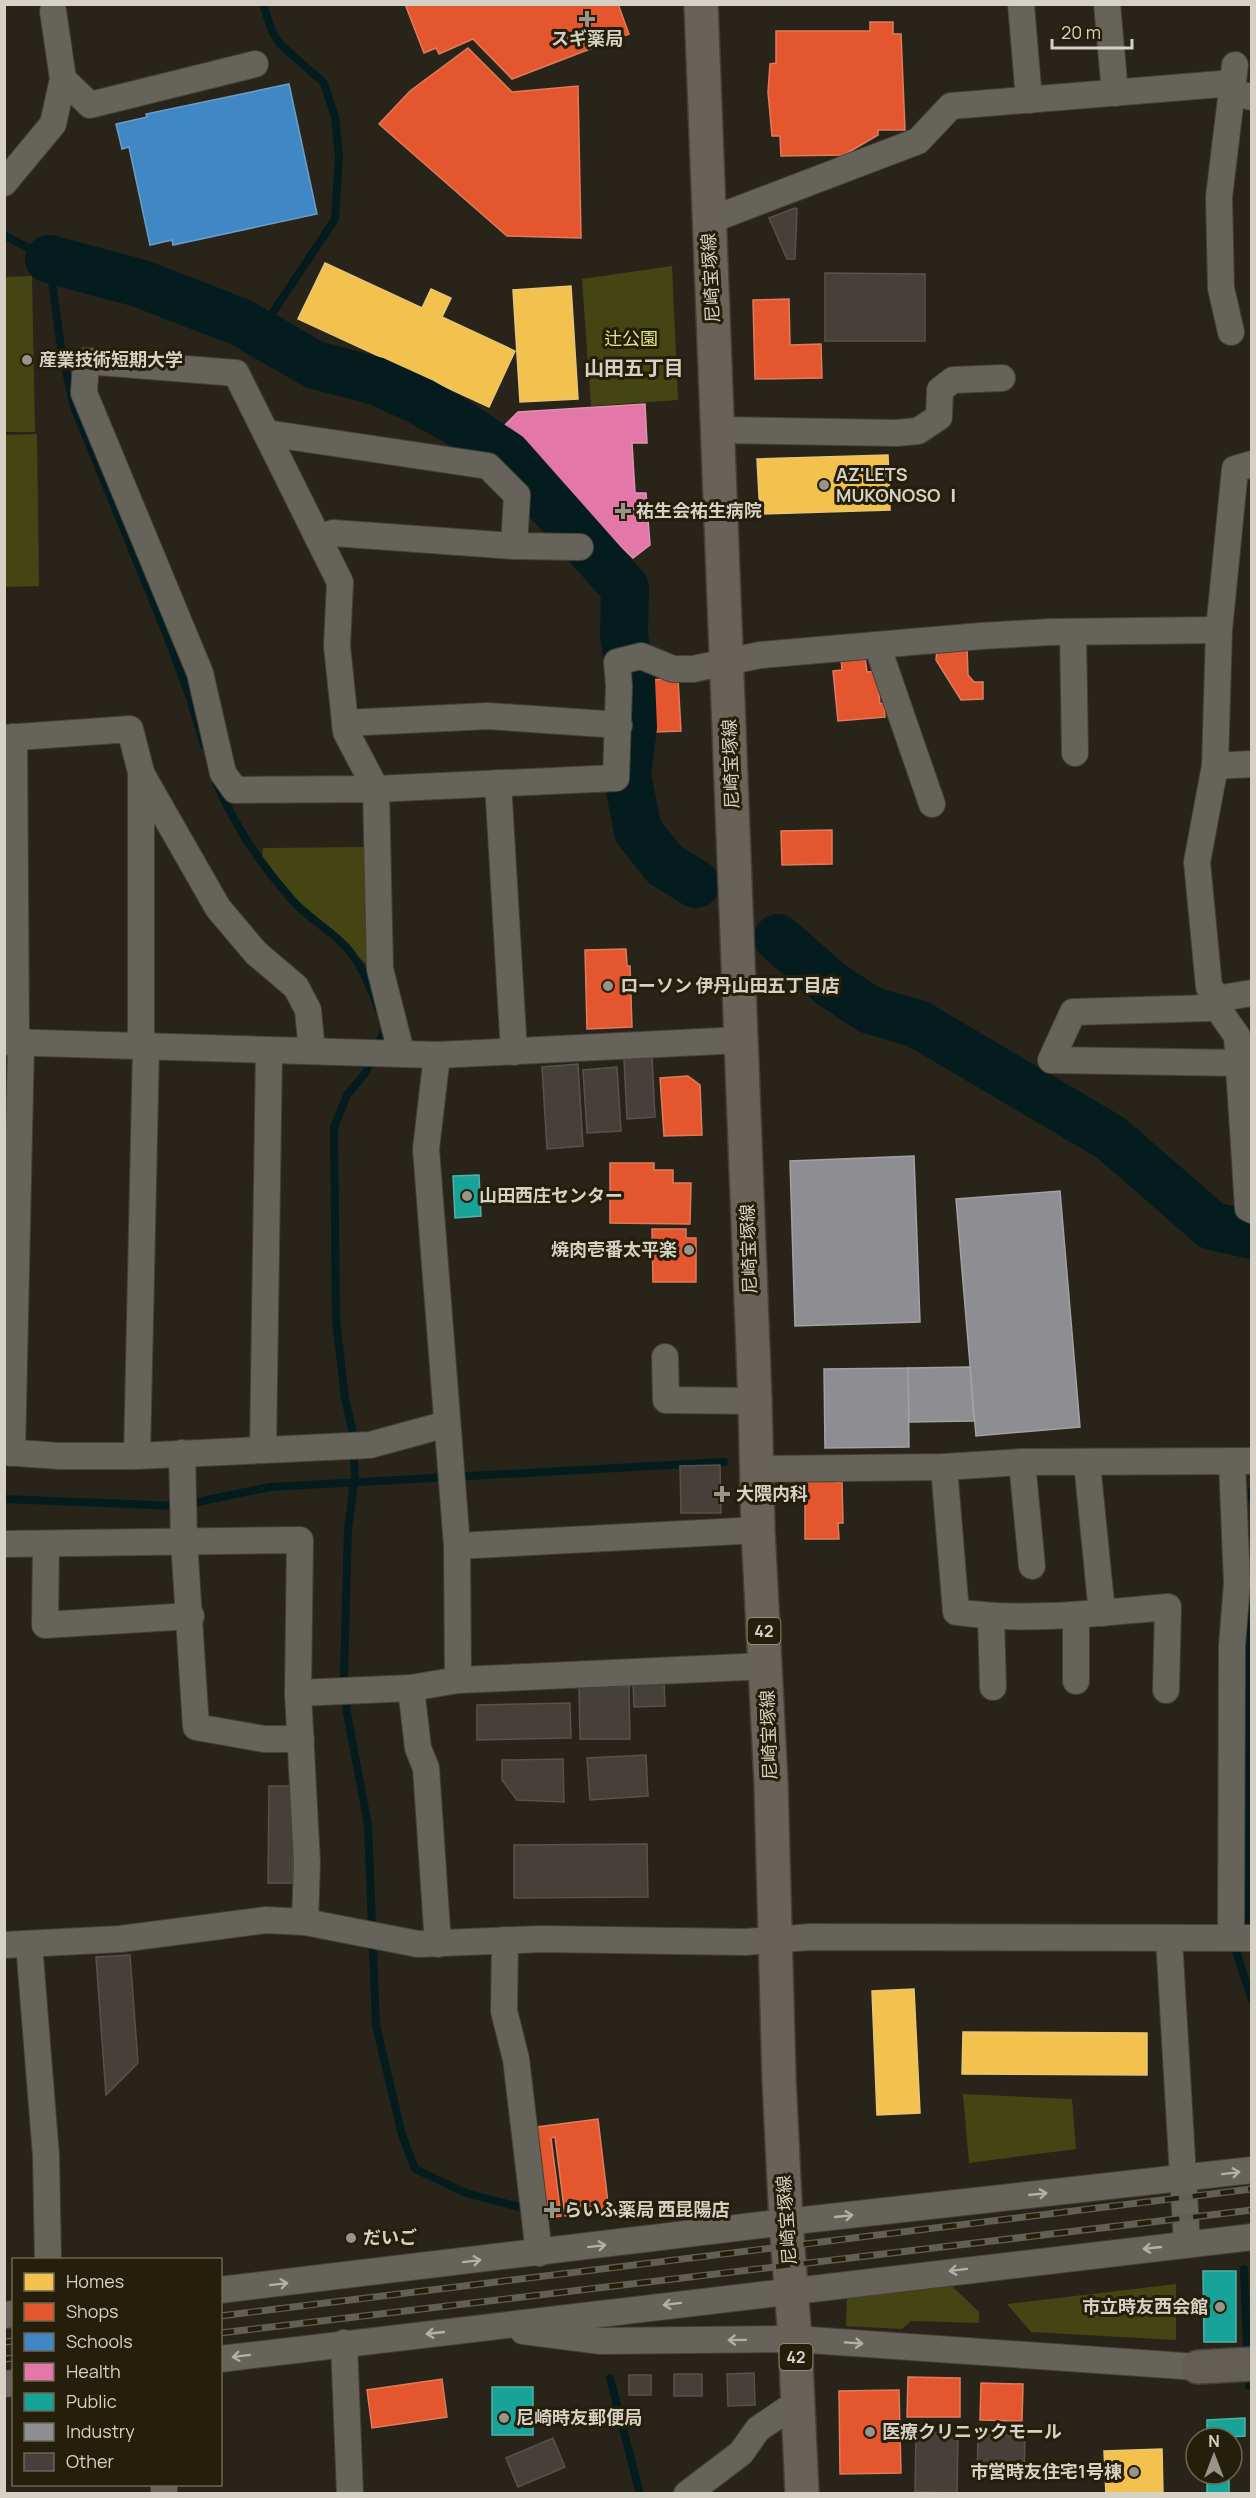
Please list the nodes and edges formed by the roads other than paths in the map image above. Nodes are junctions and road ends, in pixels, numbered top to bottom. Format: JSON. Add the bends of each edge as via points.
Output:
{"nodes":[{"id":1,"x":701,"y":4,"type":"edge"},
{"id":2,"x":1021,"y":4,"type":"edge"},
{"id":3,"x":1107,"y":4,"type":"edge"},
{"id":4,"x":53,"y":11,"type":"dead end"},
{"id":5,"x":255,"y":64,"type":"dead end"},
{"id":6,"x":1234,"y":65,"type":"dead end"},
{"id":7,"x":63,"y":79,"type":"junction"},
{"id":8,"x":1115,"y":93,"type":"junction"},
{"id":9,"x":1242,"y":95,"type":"edge"},
{"id":10,"x":1029,"y":100,"type":"junction"},
{"id":11,"x":4,"y":183,"type":"edge"},
{"id":12,"x":708,"y":221,"type":"junction"},
{"id":13,"x":1223,"y":329,"type":"dead end"},
{"id":14,"x":1002,"y":378,"type":"dead end"},
{"id":15,"x":718,"y":430,"type":"junction"},
{"id":16,"x":266,"y":433,"type":"junction"},
{"id":17,"x":1251,"y":465,"type":"edge"},
{"id":18,"x":319,"y":540,"type":"junction"},
{"id":19,"x":514,"y":546,"type":"junction"},
{"id":20,"x":580,"y":547,"type":"dead end"},
{"id":21,"x":1219,"y":630,"type":"junction"},
{"id":22,"x":1074,"y":634,"type":"junction"},
{"id":23,"x":877,"y":645,"type":"junction"},
{"id":24,"x":727,"y":660,"type":"junction"},
{"id":25,"x":345,"y":723,"type":"junction"},
{"id":26,"x":619,"y":725,"type":"junction"},
{"id":27,"x":9,"y":738,"type":"edge"},
{"id":28,"x":1075,"y":753,"type":"dead end"},
{"id":29,"x":1251,"y":764,"type":"edge"},
{"id":30,"x":1215,"y":766,"type":"junction"},
{"id":31,"x":141,"y":772,"type":"junction"},
{"id":32,"x":498,"y":783,"type":"junction"},
{"id":33,"x":376,"y":789,"type":"junction"},
{"id":34,"x":932,"y":804,"type":"dead end"},
{"id":35,"x":1251,"y":993,"type":"edge"},
{"id":36,"x":1214,"y":1003,"type":"junction"},
{"id":37,"x":1244,"y":1035,"type":"edge"},
{"id":38,"x":741,"y":1040,"type":"junction"},
{"id":39,"x":14,"y":1042,"type":"edge"},
{"id":40,"x":144,"y":1047,"type":"junction"},
{"id":41,"x":269,"y":1052,"type":"junction"},
{"id":42,"x":312,"y":1052,"type":"junction"},
{"id":43,"x":383,"y":1052,"type":"junction"},
{"id":44,"x":514,"y":1052,"type":"junction"},
{"id":45,"x":437,"y":1055,"type":"junction"},
{"id":46,"x":1240,"y":1063,"type":"junction"},
{"id":47,"x":1251,"y":1210,"type":"edge"},
{"id":48,"x":665,"y":1357,"type":"dead end"},
{"id":49,"x":755,"y":1401,"type":"junction"},
{"id":50,"x":447,"y":1424,"type":"junction"},
{"id":51,"x":263,"y":1449,"type":"junction"},
{"id":52,"x":8,"y":1453,"type":"edge"},
{"id":53,"x":182,"y":1453,"type":"junction"},
{"id":54,"x":136,"y":1456,"type":"junction"},
{"id":55,"x":1242,"y":1461,"type":"edge"},
{"id":56,"x":1022,"y":1462,"type":"junction"},
{"id":57,"x":1087,"y":1463,"type":"junction"},
{"id":58,"x":945,"y":1467,"type":"junction"},
{"id":59,"x":757,"y":1469,"type":"junction"},
{"id":60,"x":758,"y":1530,"type":"junction"},
{"id":61,"x":184,"y":1541,"type":"junction"},
{"id":62,"x":4,"y":1544,"type":"edge"},
{"id":63,"x":46,"y":1545,"type":"junction"},
{"id":64,"x":457,"y":1546,"type":"junction"},
{"id":65,"x":1032,"y":1566,"type":"dead end"},
{"id":66,"x":1102,"y":1613,"type":"junction"},
{"id":67,"x":1076,"y":1615,"type":"junction"},
{"id":68,"x":191,"y":1616,"type":"junction"},
{"id":69,"x":991,"y":1617,"type":"junction"},
{"id":70,"x":767,"y":1666,"type":"junction"},
{"id":71,"x":458,"y":1680,"type":"junction"},
{"id":72,"x":1076,"y":1681,"type":"dead end"},
{"id":73,"x":993,"y":1686,"type":"dead end"},
{"id":74,"x":411,"y":1688,"type":"junction"},
{"id":75,"x":1166,"y":1690,"type":"dead end"},
{"id":76,"x":298,"y":1693,"type":"junction"},
{"id":77,"x":301,"y":1740,"type":"junction"},
{"id":78,"x":305,"y":1922,"type":"junction"},
{"id":79,"x":776,"y":1938,"type":"junction"},
{"id":80,"x":1241,"y":1938,"type":"edge"},
{"id":81,"x":1169,"y":1939,"type":"junction"},
{"id":82,"x":505,"y":1940,"type":"junction"},
{"id":83,"x":438,"y":1944,"type":"junction"},
{"id":84,"x":17,"y":1945,"type":"edge"},
{"id":85,"x":1251,"y":2170,"type":"edge"},
{"id":86,"x":1181,"y":2178,"type":"junction"},
{"id":87,"x":786,"y":2222,"type":"junction"},
{"id":88,"x":1251,"y":2237,"type":"edge"},
{"id":89,"x":1187,"y":2244,"type":"junction"},
{"id":90,"x":539,"y":2253,"type":"junction"},
{"id":91,"x":48,"y":2258,"type":"edge"},
{"id":92,"x":792,"y":2289,"type":"junction"},
{"id":93,"x":222,"y":2290,"type":"edge"},
{"id":94,"x":493,"y":2326,"type":"junction"},
{"id":95,"x":795,"y":2339,"type":"junction"},
{"id":96,"x":344,"y":2343,"type":"junction"},
{"id":97,"x":222,"y":2359,"type":"edge"},
{"id":98,"x":1251,"y":2364,"type":"edge"},
{"id":99,"x":1198,"y":2367,"type":"joint"},
{"id":100,"x":798,"y":2402,"type":"junction"},
{"id":101,"x":350,"y":2493,"type":"edge"},
{"id":102,"x":687,"y":2493,"type":"edge"},
{"id":103,"x":802,"y":2493,"type":"edge"}],
"edges":[{"from":1,"to":12,"type":"main road","name":"尼崎宝塚線","number":"42"},
{"from":2,"to":10,"type":"street"},
{"from":3,"to":8,"type":"street"},
{"from":4,"to":7,"type":"street"},
{"from":5,"to":7,"type":"street","via":[[90,105]]},
{"from":6,"to":9,"type":"street"},
{"from":7,"to":11,"type":"street","via":[[53,124]]},
{"from":8,"to":9,"type":"street","via":[[1221,84]]},
{"from":8,"to":10,"type":"street"},
{"from":9,"to":13,"type":"street","via":[[1219,197],[1214,261],[1221,288]]},
{"from":10,"to":12,"type":"street","via":[[951,106],[918,141]]},
{"from":12,"to":15,"type":"main road","name":"尼崎宝塚線","number":"42"},
{"from":14,"to":15,"type":"street","via":[[953,380],[940,390],[939,417],[918,431]]},
{"from":15,"to":24,"type":"main road","name":"尼崎宝塚線","number":"42"},
{"from":16,"to":18,"type":"street"},
{"from":16,"to":19,"type":"street","via":[[488,466],[517,495]]},
{"from":16,"to":33,"type":"street","via":[[236,373],[86,361],[84,393],[200,673],[223,773],[235,790]]},
{"from":17,"to":21,"type":"street","via":[[1235,469]]},
{"from":18,"to":19,"type":"street","via":[[333,533]]},
{"from":18,"to":25,"type":"street","via":[[340,582],[337,646]]},
{"from":19,"to":20,"type":"street"},
{"from":21,"to":22,"type":"street"},
{"from":21,"to":30,"type":"street"},
{"from":22,"to":23,"type":"street","via":[[1028,633]]},
{"from":22,"to":28,"type":"street"},
{"from":23,"to":24,"type":"street"},
{"from":23,"to":34,"type":"street"},
{"from":24,"to":26,"type":"street","via":[[693,669],[673,669],[641,656],[617,662]]},
{"from":24,"to":38,"type":"main road","name":"尼崎宝塚線","number":"42"},
{"from":25,"to":26,"type":"street","via":[[488,716]]},
{"from":25,"to":33,"type":"street"},
{"from":26,"to":32,"type":"street","via":[[616,778]]},
{"from":27,"to":31,"type":"street","via":[[130,729]]},
{"from":27,"to":39,"type":"street"},
{"from":29,"to":30,"type":"street"},
{"from":30,"to":36,"type":"street","via":[[1197,862],[1202,933]]},
{"from":31,"to":40,"type":"street"},
{"from":31,"to":42,"type":"street","via":[[218,908],[256,953],[296,987],[308,1010]]},
{"from":32,"to":33,"type":"street"},
{"from":32,"to":44,"type":"street"},
{"from":33,"to":43,"type":"street"},
{"from":35,"to":36,"type":"street"},
{"from":36,"to":37,"type":"street"},
{"from":36,"to":46,"type":"street","via":[[1210,1008],[1073,1012],[1050,1060]]},
{"from":37,"to":46,"type":"street"},
{"from":38,"to":44,"type":"street"},
{"from":38,"to":49,"type":"main road","name":"尼崎宝塚線","number":"42"},
{"from":39,"to":40,"type":"street"},
{"from":39,"to":52,"type":"street"},
{"from":40,"to":41,"type":"street"},
{"from":40,"to":54,"type":"street"},
{"from":41,"to":42,"type":"street"},
{"from":41,"to":51,"type":"street"},
{"from":42,"to":43,"type":"street"},
{"from":43,"to":45,"type":"street"},
{"from":44,"to":45,"type":"street"},
{"from":45,"to":50,"type":"street","via":[[426,1149]]},
{"from":46,"to":47,"type":"street"},
{"from":48,"to":49,"type":"street","via":[[666,1400]]},
{"from":49,"to":59,"type":"main road","name":"尼崎宝塚線","number":"42"},
{"from":50,"to":51,"type":"street","via":[[370,1445]]},
{"from":50,"to":64,"type":"street"},
{"from":51,"to":53,"type":"street"},
{"from":52,"to":54,"type":"street"},
{"from":53,"to":54,"type":"street"},
{"from":53,"to":61,"type":"street"},
{"from":55,"to":57,"type":"street"},
{"from":55,"to":80,"type":"street","via":[[1232,1646]]},
{"from":56,"to":57,"type":"street"},
{"from":56,"to":58,"type":"street"},
{"from":56,"to":65,"type":"street"},
{"from":57,"to":66,"type":"street"},
{"from":58,"to":59,"type":"street"},
{"from":58,"to":69,"type":"street","via":[[956,1612]]},
{"from":59,"to":60,"type":"main road","name":"尼崎宝塚線","number":"42"},
{"from":60,"to":64,"type":"street"},
{"from":60,"to":70,"type":"main road","name":"尼崎宝塚線","number":"42"},
{"from":61,"to":63,"type":"street"},
{"from":61,"to":68,"type":"street"},
{"from":61,"to":76,"type":"street","via":[[300,1540]]},
{"from":62,"to":63,"type":"street"},
{"from":63,"to":68,"type":"street","via":[[45,1625]]},
{"from":64,"to":71,"type":"street"},
{"from":66,"to":67,"type":"street"},
{"from":66,"to":75,"type":"street","via":[[1167,1607]]},
{"from":67,"to":69,"type":"street"},
{"from":67,"to":72,"type":"street"},
{"from":68,"to":77,"type":"street","via":[[196,1727],[264,1739]]},
{"from":69,"to":73,"type":"street"},
{"from":70,"to":71,"type":"street"},
{"from":70,"to":79,"type":"main road","name":"尼崎宝塚線","number":"42"},
{"from":71,"to":74,"type":"street"},
{"from":74,"to":76,"type":"street"},
{"from":74,"to":83,"type":"street","via":[[418,1748],[426,1768]]},
{"from":76,"to":77,"type":"street"},
{"from":77,"to":78,"type":"street","via":[[307,1863]]},
{"from":78,"to":83,"type":"street","via":[[418,1944]]},
{"from":78,"to":84,"type":"street","via":[[266,1920],[120,1939]]},
{"from":79,"to":81,"type":"street"},
{"from":79,"to":82,"type":"street","via":[[745,1942]]},
{"from":79,"to":87,"type":"main road","name":"尼崎宝塚線","number":"42"},
{"from":80,"to":81,"type":"street"},
{"from":81,"to":86,"type":"street"},
{"from":82,"to":83,"type":"street"},
{"from":82,"to":90,"type":"street","via":[[504,2011],[516,2059]]},
{"from":84,"to":91,"type":"street","via":[[46,2156]]},
{"from":86,"to":85,"type":"street","one_way":true},
{"from":87,"to":86,"type":"street","one_way":true},
{"from":86,"to":89,"type":"street"},
{"from":90,"to":87,"type":"street","one_way":true},
{"from":87,"to":92,"type":"main road","name":"尼崎宝塚線","number":"42"},
{"from":88,"to":89,"type":"street"},
{"from":89,"to":92,"type":"street","one_way":true},
{"from":93,"to":90,"type":"street","one_way":true},
{"from":92,"to":94,"type":"street","one_way":true},
{"from":92,"to":95,"type":"main road","name":"尼崎宝塚線","number":"42"},
{"from":95,"to":94,"type":"street","one_way":true,"via":[[601,2342]]},
{"from":94,"to":96,"type":"street","one_way":true},
{"from":95,"to":99,"type":"street","one_way":true},
{"from":95,"to":100,"type":"main road","name":"尼崎宝塚線","number":"42"},
{"from":96,"to":97,"type":"street","one_way":true},
{"from":96,"to":101,"type":"street"},
{"from":98,"to":99,"type":"street"},
{"from":100,"to":102,"type":"street","via":[[758,2429],[741,2453]]},
{"from":100,"to":103,"type":"main road","name":"尼崎宝塚線","number":"42"}]}
